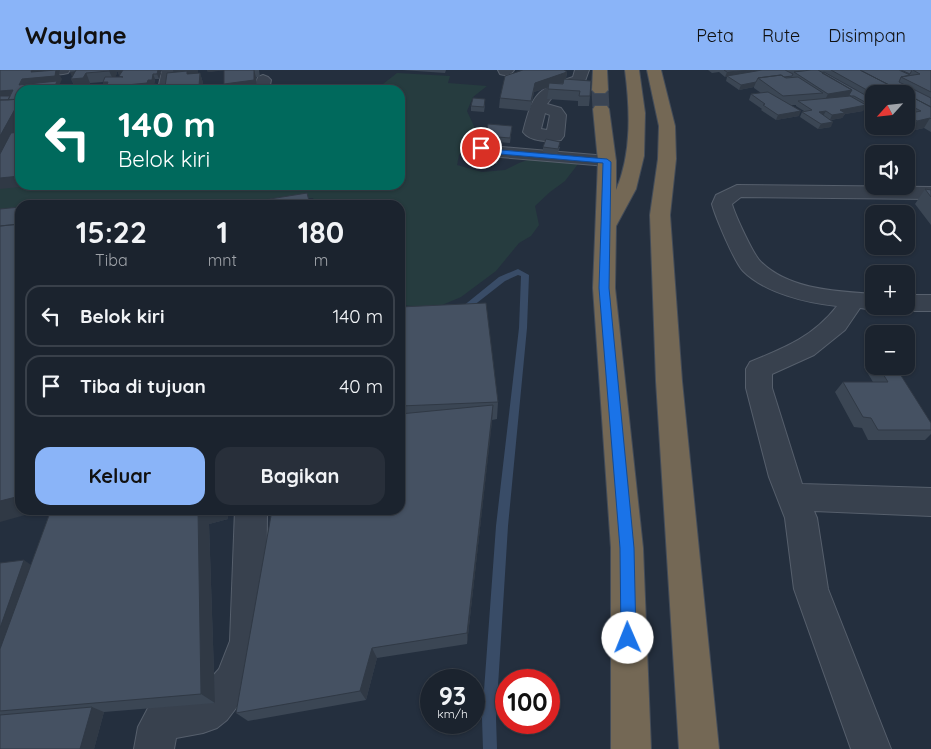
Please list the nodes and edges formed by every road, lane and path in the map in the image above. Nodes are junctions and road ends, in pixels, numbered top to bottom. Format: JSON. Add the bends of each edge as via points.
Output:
{"nodes":[{"id":1,"x":169,"y":70,"type":"edge"},
{"id":2,"x":582,"y":70,"type":"edge"},
{"id":3,"x":600,"y":70,"type":"edge"},
{"id":4,"x":619,"y":70,"type":"edge"},
{"id":5,"x":632,"y":70,"type":"edge"},
{"id":6,"x":654,"y":70,"type":"edge"},
{"id":7,"x":67,"y":74,"type":"edge"},
{"id":8,"x":0,"y":77,"type":"edge"},
{"id":9,"x":167,"y":85,"type":"edge"},
{"id":10,"x":600,"y":90,"type":"tunnel mouth"},
{"id":11,"x":538,"y":106,"type":"dead end"},
{"id":12,"x":601,"y":109,"type":"tunnel mouth"},
{"id":13,"x":481,"y":148,"type":"dead end"},
{"id":14,"x":607,"y":162,"type":"junction"},
{"id":15,"x":931,"y":193,"type":"edge"},
{"id":16,"x":606,"y":230,"type":"junction"},
{"id":17,"x":863,"y":302,"type":"edge"},
{"id":18,"x":915,"y":303,"type":"edge"},
{"id":19,"x":931,"y":303,"type":"edge"},
{"id":20,"x":794,"y":497,"type":"junction"},
{"id":21,"x":931,"y":502,"type":"edge"},
{"id":22,"x":251,"y":515,"type":"edge"},
{"id":23,"x":154,"y":749,"type":"edge"},
{"id":24,"x":632,"y":749,"type":"edge"},
{"id":25,"x":699,"y":749,"type":"edge"},
{"id":26,"x":871,"y":749,"type":"edge"}],
"edges":[{"from":1,"to":9,"type":"street"},
{"from":2,"to":11,"type":"street","via":[[578,80],[544,94]]},
{"from":3,"to":10,"type":"highway"},
{"from":4,"to":16,"type":"highway","via":[[624,149]]},
{"from":5,"to":16,"type":"highway","via":[[636,104],[635,153],[627,185]]},
{"from":6,"to":25,"type":"highway","via":[[668,126],[660,216],[669,382]]},
{"from":7,"to":8,"type":"street"},
{"from":12,"to":14,"type":"highway"},
{"from":13,"to":14,"type":"street"},
{"from":14,"to":16,"type":"highway"},
{"from":15,"to":17,"type":"street","via":[[737,191],[723,199],[722,204],[751,266],[792,289],[812,296]]},
{"from":16,"to":24,"type":"highway","via":[[604,288],[627,548]]},
{"from":17,"to":20,"type":"street","via":[[805,349],[759,369],[759,388],[784,477]]},
{"from":18,"to":19,"type":"street"},
{"from":20,"to":21,"type":"street"},
{"from":20,"to":26,"type":"street","via":[[801,518],[811,589]]},
{"from":22,"to":23,"type":"street","via":[[248,641],[233,682],[203,714],[162,722]]}]}
